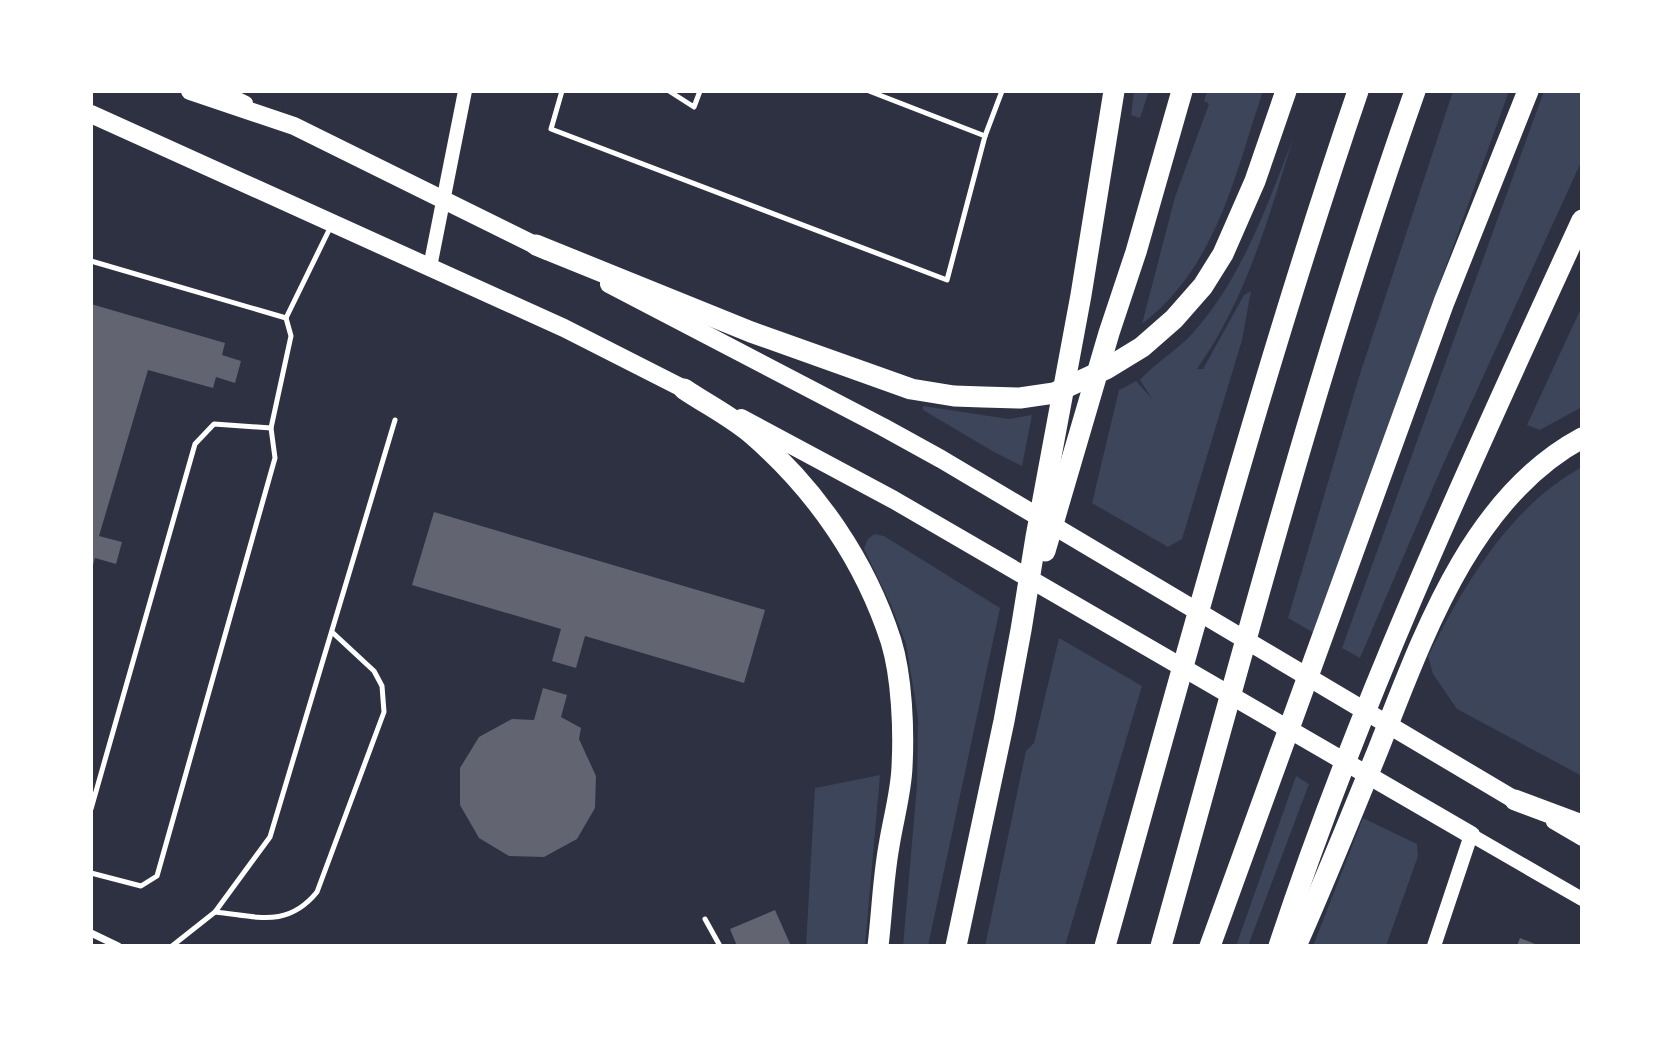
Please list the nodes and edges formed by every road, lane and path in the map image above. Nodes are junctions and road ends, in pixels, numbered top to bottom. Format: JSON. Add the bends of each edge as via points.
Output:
{"nodes":[{"id":1,"x":190,"y":91,"type":"edge"},
{"id":2,"x":222,"y":91,"type":"edge"},
{"id":3,"x":465,"y":91,"type":"edge"},
{"id":4,"x":562,"y":91,"type":"edge"},
{"id":5,"x":669,"y":91,"type":"edge"},
{"id":6,"x":700,"y":91,"type":"edge"},
{"id":7,"x":869,"y":91,"type":"edge"},
{"id":8,"x":1002,"y":91,"type":"edge"},
{"id":9,"x":1114,"y":91,"type":"edge"},
{"id":10,"x":1182,"y":91,"type":"edge"},
{"id":11,"x":1286,"y":91,"type":"edge"},
{"id":12,"x":1358,"y":91,"type":"edge"},
{"id":13,"x":1415,"y":91,"type":"edge"},
{"id":14,"x":1528,"y":91,"type":"edge"},
{"id":15,"x":91,"y":114,"type":"edge"},
{"id":16,"x":294,"y":126,"type":"junction"},
{"id":17,"x":985,"y":136,"type":"junction"},
{"id":18,"x":442,"y":198,"type":"junction"},
{"id":19,"x":1582,"y":220,"type":"edge"},
{"id":20,"x":333,"y":222,"type":"junction"},
{"id":21,"x":536,"y":245,"type":"junction"},
{"id":22,"x":91,"y":261,"type":"edge"},
{"id":23,"x":430,"y":267,"type":"junction"},
{"id":24,"x":286,"y":318,"type":"junction"},
{"id":25,"x":684,"y":389,"type":"junction"},
{"id":26,"x":395,"y":419,"type":"dead end"},
{"id":27,"x":271,"y":428,"type":"junction"},
{"id":28,"x":1582,"y":438,"type":"edge"},
{"id":29,"x":1021,"y":631,"type":"junction"},
{"id":30,"x":332,"y":632,"type":"junction"},
{"id":31,"x":1516,"y":800,"type":"junction"},
{"id":32,"x":91,"y":809,"type":"edge"},
{"id":33,"x":1582,"y":825,"type":"edge"},
{"id":34,"x":1471,"y":835,"type":"junction"},
{"id":35,"x":1582,"y":839,"type":"edge"},
{"id":36,"x":91,"y":873,"type":"edge"},
{"id":37,"x":1582,"y":899,"type":"edge"},
{"id":38,"x":215,"y":912,"type":"junction"},
{"id":39,"x":705,"y":919,"type":"dead end"},
{"id":40,"x":91,"y":933,"type":"edge"},
{"id":41,"x":118,"y":946,"type":"edge"},
{"id":42,"x":172,"y":946,"type":"edge"},
{"id":43,"x":720,"y":946,"type":"edge"},
{"id":44,"x":878,"y":946,"type":"edge"},
{"id":45,"x":956,"y":946,"type":"edge"},
{"id":46,"x":1105,"y":946,"type":"edge"},
{"id":47,"x":1161,"y":946,"type":"edge"},
{"id":48,"x":1210,"y":946,"type":"edge"},
{"id":49,"x":1279,"y":946,"type":"edge"},
{"id":50,"x":1296,"y":946,"type":"edge"},
{"id":51,"x":1434,"y":946,"type":"edge"}],
"edges":[{"from":1,"to":16,"type":"main road"},
{"from":2,"to":16,"type":"main road"},
{"from":3,"to":18,"type":"main road"},
{"from":4,"to":17,"type":"lane","via":[[551,129],[947,280]]},
{"from":5,"to":6,"type":"lane","via":[[694,107]]},
{"from":7,"to":17,"type":"lane"},
{"from":8,"to":17,"type":"lane"},
{"from":9,"to":29,"type":"highway"},
{"from":10,"to":29,"type":"highway"},
{"from":11,"to":21,"type":"highway","via":[[1255,181],[1223,254],[1203,286],[1142,347],[1054,393],[983,397],[911,389],[751,332]]},
{"from":12,"to":46,"type":"highway","via":[[1251,426]]},
{"from":13,"to":47,"type":"highway","via":[[1307,426]]},
{"from":14,"to":48,"type":"highway","via":[[1444,302]]},
{"from":15,"to":20,"type":"main road"},
{"from":16,"to":18,"type":"main road"},
{"from":18,"to":21,"type":"main road"},
{"from":18,"to":23,"type":"main road"},
{"from":19,"to":49,"type":"highway","via":[[1403,622],[1320,828]]},
{"from":20,"to":23,"type":"main road"},
{"from":20,"to":24,"type":"lane"},
{"from":21,"to":31,"type":"main road","via":[[883,427]]},
{"from":22,"to":24,"type":"lane"},
{"from":23,"to":25,"type":"main road"},
{"from":24,"to":27,"type":"lane","via":[[291,337]]},
{"from":25,"to":34,"type":"main road","via":[[847,473]]},
{"from":25,"to":44,"type":"highway","via":[[754,435],[806,487],[849,549],[891,643],[902,770]]},
{"from":26,"to":30,"type":"lane"},
{"from":27,"to":32,"type":"lane","via":[[214,424],[195,444]]},
{"from":27,"to":36,"type":"lane","via":[[275,458],[157,876],[141,887]]},
{"from":28,"to":50,"type":"highway","via":[[1522,483],[1472,547],[1446,591]]},
{"from":29,"to":45,"type":"highway"},
{"from":30,"to":38,"type":"lane","via":[[270,837]]},
{"from":30,"to":38,"type":"lane","via":[[374,671],[382,686],[384,712],[317,892],[304,907],[274,918]]},
{"from":31,"to":33,"type":"highway"},
{"from":31,"to":35,"type":"main road"},
{"from":34,"to":37,"type":"main road"},
{"from":34,"to":51,"type":"main road"},
{"from":38,"to":42,"type":"lane"},
{"from":39,"to":43,"type":"lane"},
{"from":40,"to":41,"type":"street"}]}
